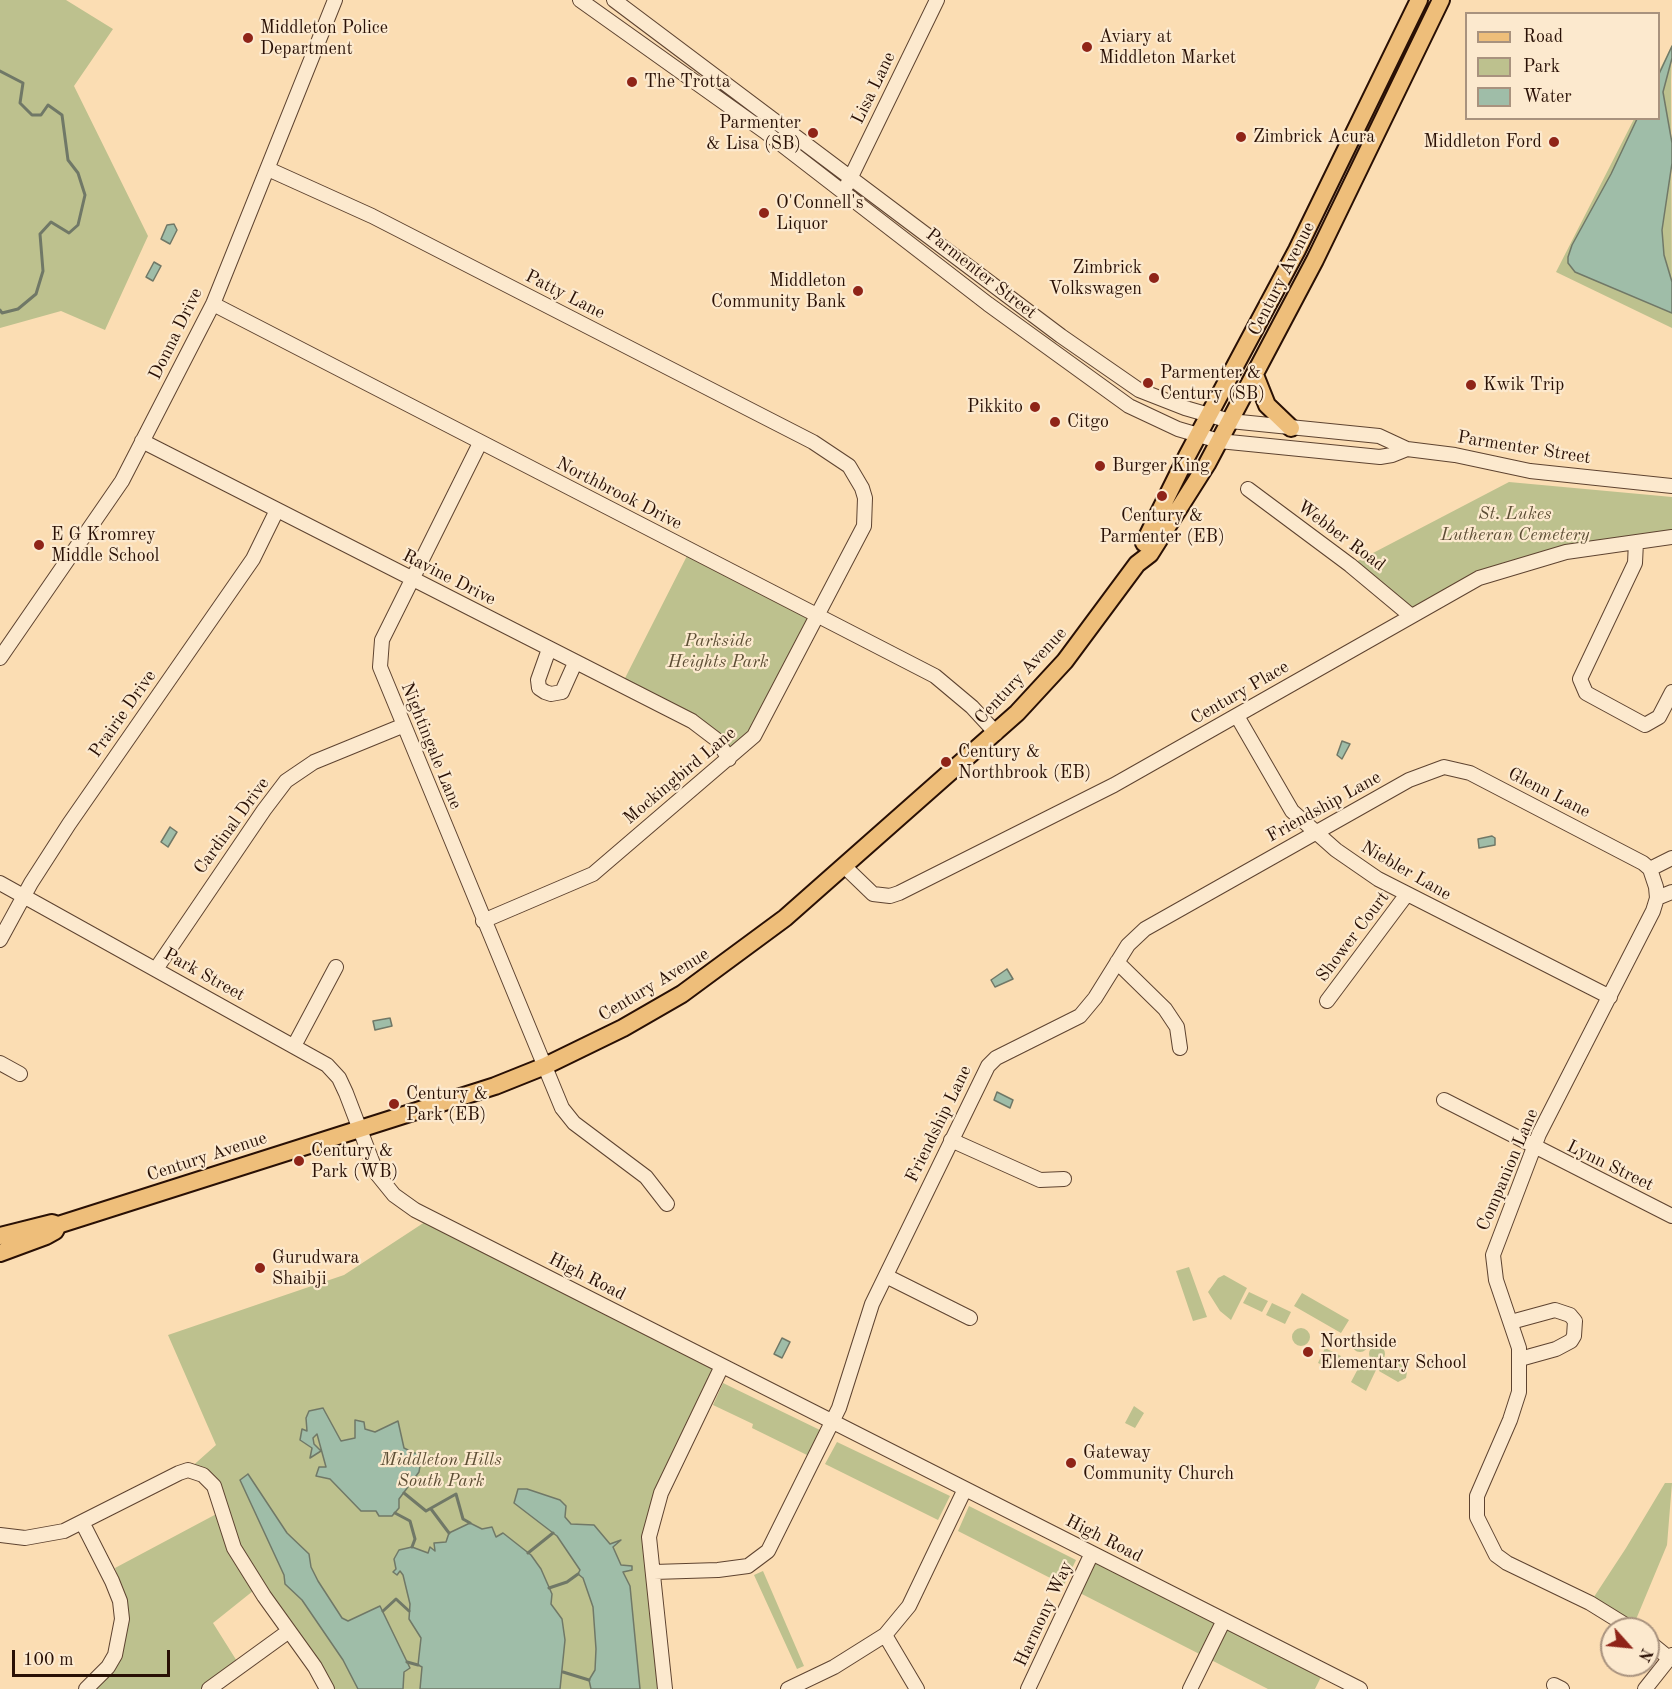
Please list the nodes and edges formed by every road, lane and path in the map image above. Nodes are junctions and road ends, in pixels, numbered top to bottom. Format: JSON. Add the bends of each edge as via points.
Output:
{"nodes":[{"id":1,"x":335,"y":0,"type":"edge"},
{"id":2,"x":580,"y":0,"type":"edge"},
{"id":3,"x":614,"y":0,"type":"edge"},
{"id":4,"x":937,"y":0,"type":"edge"},
{"id":5,"x":1419,"y":0,"type":"edge"},
{"id":6,"x":1441,"y":0,"type":"edge"},
{"id":7,"x":268,"y":169,"type":"junction"},
{"id":8,"x":851,"y":177,"type":"junction"},
{"id":9,"x":842,"y":191,"type":"junction"},
{"id":10,"x":213,"y":304,"type":"junction"},
{"id":11,"x":1255,"y":375,"type":"junction"},
{"id":12,"x":1208,"y":416,"type":"junction"},
{"id":13,"x":1230,"y":421,"type":"junction"},
{"id":14,"x":1291,"y":428,"type":"junction"},
{"id":15,"x":1197,"y":437,"type":"junction"},
{"id":16,"x":142,"y":441,"type":"junction"},
{"id":17,"x":1219,"y":441,"type":"junction"},
{"id":18,"x":480,"y":443,"type":"junction"},
{"id":19,"x":1407,"y":448,"type":"junction"},
{"id":20,"x":841,"y":460,"type":"joint"},
{"id":21,"x":1672,"y":486,"type":"edge"},
{"id":22,"x":1248,"y":489,"type":"dead end"},
{"id":23,"x":278,"y":510,"type":"junction"},
{"id":24,"x":1672,"y":537,"type":"edge"},
{"id":25,"x":1636,"y":542,"type":"junction"},
{"id":26,"x":1137,"y":564,"type":"junction"},
{"id":27,"x":411,"y":579,"type":"junction"},
{"id":28,"x":817,"y":615,"type":"junction"},
{"id":29,"x":1410,"y":615,"type":"junction"},
{"id":30,"x":549,"y":650,"type":"junction"},
{"id":31,"x":0,"y":658,"type":"edge"},
{"id":32,"x":575,"y":663,"type":"junction"},
{"id":33,"x":1672,"y":692,"type":"edge"},
{"id":34,"x":1237,"y":716,"type":"junction"},
{"id":35,"x":402,"y":726,"type":"junction"},
{"id":36,"x":996,"y":733,"type":"junction"},
{"id":37,"x":729,"y":759,"type":"junction"},
{"id":38,"x":1403,"y":783,"type":"joint"},
{"id":39,"x":1316,"y":834,"type":"junction"},
{"id":40,"x":1672,"y":858,"type":"edge"},
{"id":41,"x":844,"y":866,"type":"junction"},
{"id":42,"x":1650,"y":869,"type":"junction"},
{"id":43,"x":0,"y":883,"type":"edge"},
{"id":44,"x":1672,"y":892,"type":"edge"},
{"id":45,"x":1407,"y":894,"type":"junction"},
{"id":46,"x":24,"y":896,"type":"junction"},
{"id":47,"x":1657,"y":898,"type":"junction"},
{"id":48,"x":483,"y":921,"type":"junction"},
{"id":49,"x":0,"y":940,"type":"edge"},
{"id":50,"x":1117,"y":962,"type":"junction"},
{"id":51,"x":336,"y":967,"type":"dead end"},
{"id":52,"x":156,"y":969,"type":"junction"},
{"id":53,"x":1610,"y":997,"type":"junction"},
{"id":54,"x":1327,"y":1001,"type":"dead end"},
{"id":55,"x":294,"y":1046,"type":"junction"},
{"id":56,"x":1180,"y":1048,"type":"dead end"},
{"id":57,"x":0,"y":1063,"type":"edge"},
{"id":58,"x":544,"y":1066,"type":"junction"},
{"id":59,"x":20,"y":1074,"type":"dead end"},
{"id":60,"x":1444,"y":1100,"type":"dead end"},
{"id":61,"x":360,"y":1128,"type":"junction"},
{"id":62,"x":951,"y":1140,"type":"junction"},
{"id":63,"x":1533,"y":1148,"type":"junction"},
{"id":64,"x":1064,"y":1179,"type":"dead end"},
{"id":65,"x":667,"y":1204,"type":"dead end"},
{"id":66,"x":1672,"y":1216,"type":"edge"},
{"id":67,"x":58,"y":1225,"type":"junction"},
{"id":68,"x":0,"y":1236,"type":"edge"},
{"id":69,"x":0,"y":1253,"type":"edge"},
{"id":70,"x":886,"y":1276,"type":"junction"},
{"id":71,"x":970,"y":1318,"type":"dead end"},
{"id":72,"x":1511,"y":1322,"type":"junction"},
{"id":73,"x":1520,"y":1359,"type":"junction"},
{"id":74,"x":722,"y":1366,"type":"junction"},
{"id":75,"x":833,"y":1422,"type":"junction"},
{"id":76,"x":965,"y":1489,"type":"junction"},
{"id":77,"x":82,"y":1522,"type":"junction"},
{"id":78,"x":0,"y":1536,"type":"edge"},
{"id":79,"x":1092,"y":1554,"type":"junction"},
{"id":80,"x":654,"y":1572,"type":"junction"},
{"id":81,"x":1613,"y":1617,"type":"edge"},
{"id":82,"x":1224,"y":1620,"type":"junction"},
{"id":83,"x":289,"y":1631,"type":"junction"},
{"id":84,"x":885,"y":1635,"type":"junction"},
{"id":85,"x":1670,"y":1657,"type":"edge"},
{"id":86,"x":86,"y":1689,"type":"edge"},
{"id":87,"x":209,"y":1689,"type":"edge"},
{"id":88,"x":327,"y":1689,"type":"edge"},
{"id":89,"x":665,"y":1689,"type":"edge"},
{"id":90,"x":788,"y":1689,"type":"edge"},
{"id":91,"x":917,"y":1689,"type":"edge"},
{"id":92,"x":1028,"y":1689,"type":"edge"},
{"id":93,"x":1190,"y":1689,"type":"edge"},
{"id":94,"x":1360,"y":1689,"type":"edge"},
{"id":95,"x":1646,"y":1689,"type":"edge"}],
"edges":[{"from":1,"to":7,"type":"street","name":"Donna Drive"},
{"from":2,"to":9,"type":"street","name":"Parmenter Street"},
{"from":3,"to":8,"type":"street","name":"Parmenter Street"},
{"from":4,"to":8,"type":"street","name":"Lisa Lane"},
{"from":5,"to":12,"type":"main road","name":"Century Avenue","via":[[1298,250]]},
{"from":6,"to":11,"type":"main road","name":"Century Avenue","via":[[1316,260]]},
{"from":7,"to":10,"type":"street","name":"Donna Drive"},
{"from":7,"to":20,"type":"street","name":"Patty Lane","via":[[372,216],[813,442]]},
{"from":8,"to":9,"type":"street","name":"Lisa Lane"},
{"from":8,"to":12,"type":"street","name":"Parmenter Street","via":[[1111,373],[1139,390]]},
{"from":9,"to":15,"type":"street","name":"Parmenter Street","via":[[1113,397]]},
{"from":10,"to":16,"type":"street","name":"Donna Drive"},
{"from":10,"to":18,"type":"street","name":"Northbrook Drive"},
{"from":11,"to":13,"type":"main road","name":"Century Avenue"},
{"from":11,"to":14,"type":"main road","via":[[1267,405]]},
{"from":12,"to":13,"type":"street","name":"Parmenter Street"},
{"from":12,"to":15,"type":"main road","name":"Century Avenue"},
{"from":13,"to":14,"type":"street","name":"Parmenter Street"},
{"from":13,"to":17,"type":"main road","name":"Century Avenue"},
{"from":14,"to":19,"type":"street","name":"Parmenter Street","via":[[1379,436]]},
{"from":15,"to":17,"type":"street","name":"Parmenter Street"},
{"from":15,"to":26,"type":"main road","name":"Century Avenue","via":[[1141,548]]},
{"from":16,"to":23,"type":"street","name":"Ravine Drive"},
{"from":16,"to":31,"type":"street","name":"Donna Drive","via":[[122,481]]},
{"from":17,"to":19,"type":"street","name":"Parmenter Street","via":[[1380,457]]},
{"from":17,"to":26,"type":"main road","name":"Century Avenue","via":[[1150,554]]},
{"from":18,"to":27,"type":"street","name":"Nightingale Lane"},
{"from":18,"to":28,"type":"street","name":"Northbrook Drive"},
{"from":19,"to":21,"type":"street","name":"Parmenter Street","via":[[1530,471]]},
{"from":20,"to":28,"type":"street","name":"Mockingbird Lane","via":[[860,480],[865,498],[864,526]]},
{"from":22,"to":29,"type":"street","name":"Webber Road"},
{"from":23,"to":27,"type":"street","name":"Ravine Drive"},
{"from":23,"to":46,"type":"street","name":"Prairie Drive","via":[[253,559],[69,824]]},
{"from":24,"to":25,"type":"street","name":"Century Place"},
{"from":25,"to":29,"type":"street","name":"Century Place","via":[[1566,552],[1489,575]]},
{"from":25,"to":33,"type":"street","via":[[1635,563],[1580,679],[1586,693],[1645,725],[1659,717]]},
{"from":26,"to":36,"type":"main road","name":"Century Avenue","via":[[1065,661]]},
{"from":27,"to":30,"type":"street","name":"Ravine Drive"},
{"from":27,"to":35,"type":"street","name":"Nightingale Lane","via":[[382,640],[380,656],[380,668]]},
{"from":28,"to":36,"type":"street","name":"Northbrook Drive","via":[[935,676],[972,706]]},
{"from":28,"to":37,"type":"street","name":"Mockingbird Lane","via":[[754,736]]},
{"from":29,"to":34,"type":"street","name":"Century Place"},
{"from":30,"to":32,"type":"street","name":"Ravine Drive"},
{"from":30,"to":32,"type":"street","via":[[537,680],[545,692],[562,692]]},
{"from":32,"to":37,"type":"street","name":"Ravine Drive","via":[[692,722],[717,740]]},
{"from":34,"to":39,"type":"street","name":"Niebler Lane","via":[[1286,803]]},
{"from":34,"to":41,"type":"street","name":"Century Place","via":[[1114,785],[898,893],[873,894]]},
{"from":35,"to":48,"type":"street","name":"Nightingale Lane"},
{"from":35,"to":52,"type":"street","name":"Cardinal Drive","via":[[314,762],[286,781]]},
{"from":36,"to":41,"type":"main road","name":"Century Avenue"},
{"from":37,"to":48,"type":"street","name":"Mockingbird Lane","via":[[593,874]]},
{"from":38,"to":39,"type":"street","name":"Friendship Lane"},
{"from":38,"to":42,"type":"street","name":"Glenn Lane","via":[[1444,768],[1460,769],[1573,825]]},
{"from":39,"to":45,"type":"street","name":"Niebler Lane","via":[[1378,879]]},
{"from":39,"to":50,"type":"street","name":"Friendship Lane","via":[[1145,929]]},
{"from":40,"to":42,"type":"street"},
{"from":41,"to":58,"type":"main road","name":"Century Avenue","via":[[756,941],[682,994]]},
{"from":42,"to":47,"type":"street"},
{"from":43,"to":46,"type":"street","name":"Park Street"},
{"from":44,"to":47,"type":"street"},
{"from":45,"to":53,"type":"street","name":"Niebler Lane"},
{"from":45,"to":54,"type":"street","name":"Shower Court"},
{"from":46,"to":49,"type":"street","name":"Prairie Drive"},
{"from":46,"to":52,"type":"street","name":"Park Street"},
{"from":47,"to":53,"type":"street","name":"Companion Lane"},
{"from":48,"to":58,"type":"street","name":"Nightingale Lane"},
{"from":50,"to":56,"type":"street","via":[[1165,1009],[1178,1027]]},
{"from":50,"to":62,"type":"street","name":"Friendship Lane","via":[[1080,1016],[996,1058],[988,1066]]},
{"from":51,"to":55,"type":"street"},
{"from":52,"to":55,"type":"street","name":"Park Street"},
{"from":53,"to":63,"type":"street","name":"Companion Lane"},
{"from":55,"to":61,"type":"street","name":"Park Street","via":[[327,1065],[339,1078]]},
{"from":57,"to":59,"type":"street"},
{"from":58,"to":61,"type":"main road","name":"Century Avenue","via":[[495,1086]]},
{"from":58,"to":65,"type":"street","name":"Nightingale Lane","via":[[562,1108],[574,1123],[646,1177]]},
{"from":60,"to":63,"type":"street","name":"Lynn Street"},
{"from":61,"to":67,"type":"main road","name":"Century Avenue"},
{"from":61,"to":74,"type":"street","name":"High Road","via":[[377,1174],[386,1187],[415,1210]]},
{"from":62,"to":64,"type":"street","via":[[1040,1180]]},
{"from":62,"to":70,"type":"street","name":"Friendship Lane"},
{"from":63,"to":66,"type":"street","name":"Lynn Street"},
{"from":63,"to":72,"type":"street","name":"Companion Lane","via":[[1493,1255],[1496,1280]]},
{"from":67,"to":68,"type":"main road","name":"Century Avenue","via":[[52,1223]]},
{"from":67,"to":69,"type":"main road","name":"Century Avenue","via":[[46,1236]]},
{"from":70,"to":71,"type":"street"},
{"from":70,"to":75,"type":"street","name":"Friendship Lane","via":[[872,1304]]},
{"from":72,"to":73,"type":"street","name":"Companion Lane"},
{"from":72,"to":73,"type":"street","via":[[1555,1310],[1575,1321],[1570,1341]]},
{"from":73,"to":81,"type":"street","name":"Companion Lane","via":[[1519,1392],[1477,1496],[1477,1517],[1496,1555]]},
{"from":74,"to":75,"type":"street","name":"High Road"},
{"from":74,"to":80,"type":"street","via":[[661,1494],[649,1537]]},
{"from":75,"to":76,"type":"street","name":"High Road"},
{"from":75,"to":80,"type":"street","via":[[768,1551],[757,1561],[718,1570]]},
{"from":76,"to":79,"type":"street","name":"High Road"},
{"from":76,"to":84,"type":"street","via":[[909,1606]]},
{"from":77,"to":78,"type":"street","via":[[39,1536]]},
{"from":77,"to":83,"type":"street","via":[[179,1473],[188,1470],[203,1475],[214,1486],[234,1548]]},
{"from":77,"to":86,"type":"street","via":[[112,1581],[122,1619],[115,1655]]},
{"from":79,"to":82,"type":"street","name":"High Road"},
{"from":79,"to":92,"type":"street","name":"Harmony Way"},
{"from":80,"to":89,"type":"street"},
{"from":82,"to":93,"type":"street"},
{"from":82,"to":94,"type":"street","name":"High Road"},
{"from":83,"to":87,"type":"street"},
{"from":83,"to":88,"type":"street"},
{"from":84,"to":90,"type":"street","via":[[834,1667]]},
{"from":84,"to":91,"type":"street"},
{"from":85,"to":95,"type":"street"}]}
